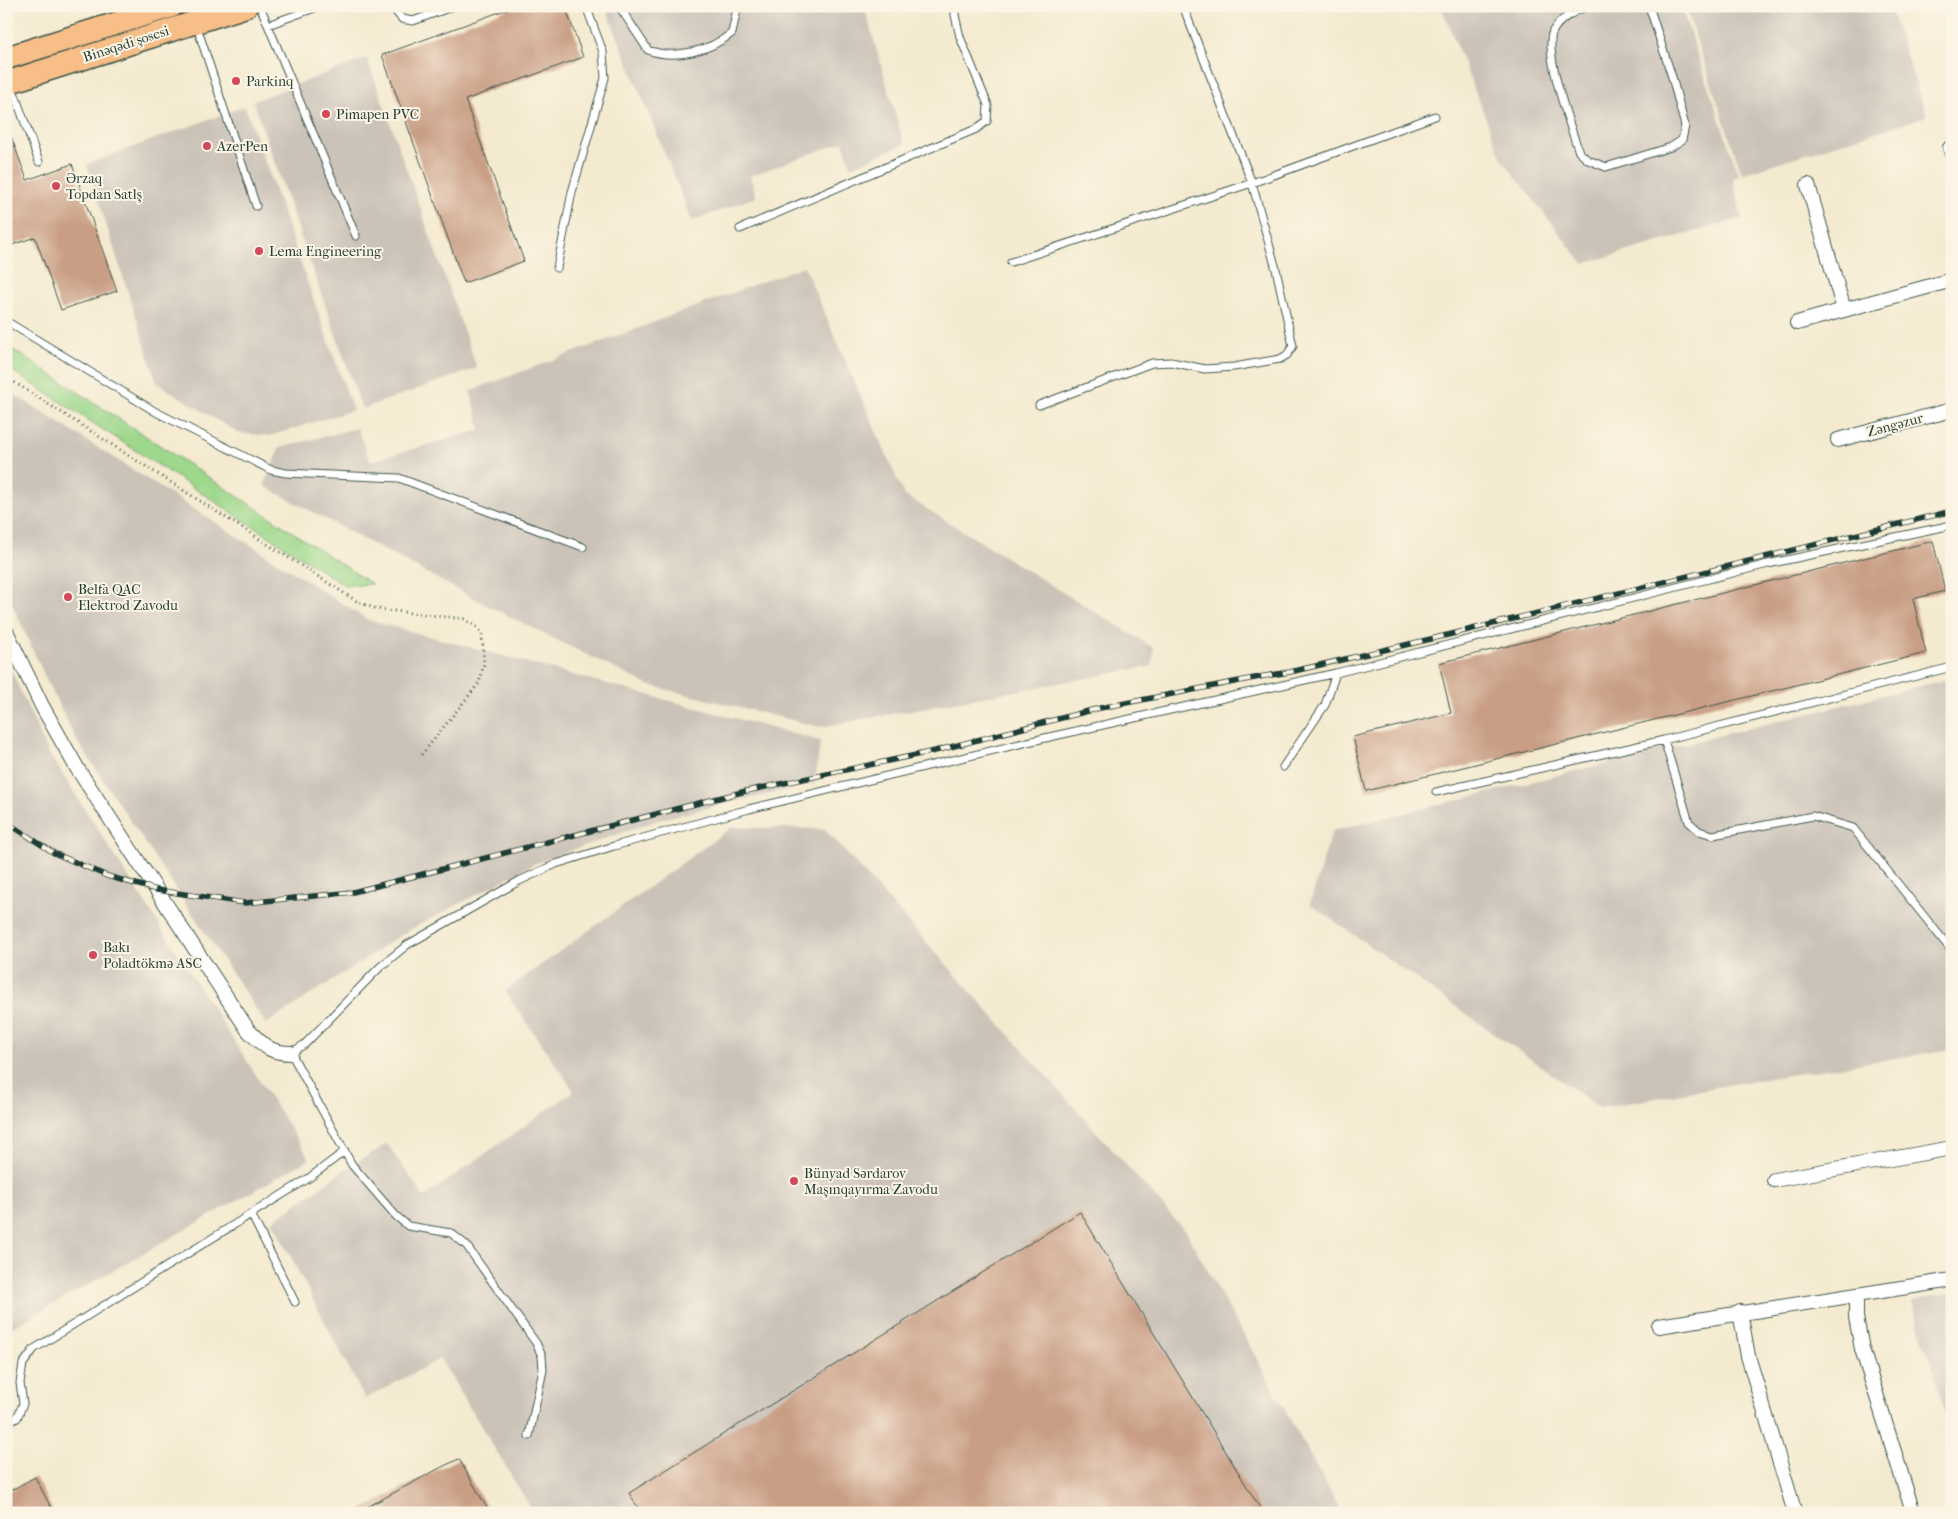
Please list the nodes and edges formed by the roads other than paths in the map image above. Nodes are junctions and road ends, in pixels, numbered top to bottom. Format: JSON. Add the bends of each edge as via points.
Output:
{"nodes":[{"id":1,"x":171,"y":6,"type":"edge"},
{"id":2,"x":246,"y":6,"type":"edge"},
{"id":3,"x":260,"y":6,"type":"edge"},
{"id":4,"x":320,"y":6,"type":"edge"},
{"id":5,"x":391,"y":6,"type":"edge"},
{"id":6,"x":454,"y":6,"type":"edge"},
{"id":7,"x":586,"y":6,"type":"edge"},
{"id":8,"x":619,"y":6,"type":"edge"},
{"id":9,"x":745,"y":6,"type":"edge"},
{"id":10,"x":955,"y":6,"type":"edge"},
{"id":11,"x":1183,"y":6,"type":"edge"},
{"id":12,"x":1587,"y":6,"type":"edge"},
{"id":13,"x":1649,"y":6,"type":"edge"},
{"id":14,"x":736,"y":7,"type":"edge"},
{"id":15,"x":195,"y":22,"type":"junction"},
{"id":16,"x":268,"y":25,"type":"junction"},
{"id":17,"x":6,"y":58,"type":"edge"},
{"id":18,"x":8,"y":82,"type":"edge"},
{"id":19,"x":1435,"y":116,"type":"dead end"},
{"id":20,"x":39,"y":162,"type":"dead end"},
{"id":21,"x":1252,"y":183,"type":"junction"},
{"id":22,"x":1808,"y":185,"type":"dead end"},
{"id":23,"x":256,"y":206,"type":"dead end"},
{"id":24,"x":740,"y":229,"type":"dead end"},
{"id":25,"x":356,"y":236,"type":"dead end"},
{"id":26,"x":1011,"y":262,"type":"dead end"},
{"id":27,"x":557,"y":268,"type":"dead end"},
{"id":28,"x":1952,"y":280,"type":"edge"},
{"id":29,"x":1844,"y":310,"type":"junction"},
{"id":30,"x":6,"y":322,"type":"edge"},
{"id":31,"x":1797,"y":323,"type":"dead end"},
{"id":32,"x":1039,"y":405,"type":"dead end"},
{"id":33,"x":1952,"y":410,"type":"edge"},
{"id":34,"x":1838,"y":440,"type":"dead end"},
{"id":35,"x":1952,"y":524,"type":"edge"},
{"id":36,"x":583,"y":547,"type":"dead end"},
{"id":37,"x":6,"y":631,"type":"edge"},
{"id":38,"x":1952,"y":667,"type":"edge"},
{"id":39,"x":1336,"y":673,"type":"junction"},
{"id":40,"x":1664,"y":740,"type":"junction"},
{"id":41,"x":1283,"y":766,"type":"dead end"},
{"id":42,"x":1436,"y":792,"type":"dead end"},
{"id":43,"x":1952,"y":951,"type":"edge"},
{"id":44,"x":291,"y":1053,"type":"junction"},
{"id":45,"x":1952,"y":1148,"type":"edge"},
{"id":46,"x":345,"y":1152,"type":"junction"},
{"id":47,"x":1774,"y":1180,"type":"dead end"},
{"id":48,"x":252,"y":1214,"type":"junction"},
{"id":49,"x":1952,"y":1280,"type":"edge"},
{"id":50,"x":1856,"y":1295,"type":"junction"},
{"id":51,"x":295,"y":1302,"type":"dead end"},
{"id":52,"x":1740,"y":1312,"type":"junction"},
{"id":53,"x":1659,"y":1326,"type":"dead end"},
{"id":54,"x":6,"y":1424,"type":"edge"},
{"id":55,"x":529,"y":1436,"type":"dead end"},
{"id":56,"x":1912,"y":1509,"type":"dead end"},
{"id":57,"x":1794,"y":1513,"type":"edge"}],
"edges":[{"from":1,"to":17,"type":"main road","name":"Binəqədi şosesi"},
{"from":2,"to":15,"type":"main road","name":"Binəqədi şosesi"},
{"from":3,"to":16,"type":"lane"},
{"from":4,"to":16,"type":"lane"},
{"from":5,"to":6,"type":"lane","via":[[402,19],[413,21]]},
{"from":7,"to":27,"type":"lane","via":[[603,52],[605,78],[572,192]]},
{"from":8,"to":14,"type":"lane","via":[[648,50],[674,56],[720,43],[732,33]]},
{"from":9,"to":14,"type":"lane"},
{"from":10,"to":24,"type":"lane","via":[[960,37],[988,105],[987,121],[976,129]]},
{"from":11,"to":21,"type":"lane"},
{"from":12,"to":13,"type":"lane","via":[[1559,22],[1552,34],[1554,70],[1579,152],[1588,160],[1606,167],[1671,148],[1682,140],[1685,126]]},
{"from":15,"to":18,"type":"main road","name":"Binəqədi şosesi"},
{"from":15,"to":23,"type":"lane"},
{"from":16,"to":25,"type":"lane"},
{"from":18,"to":20,"type":"lane"},
{"from":19,"to":21,"type":"lane"},
{"from":21,"to":26,"type":"lane"},
{"from":21,"to":32,"type":"lane","via":[[1291,333],[1293,346],[1287,355],[1253,364],[1205,369],[1171,362],[1152,363]]},
{"from":22,"to":29,"type":"street"},
{"from":28,"to":29,"type":"street"},
{"from":29,"to":31,"type":"street"},
{"from":30,"to":36,"type":"lane","via":[[156,412],[271,470],[399,478]]},
{"from":33,"to":34,"type":"street","name":"Zəngəzur"},
{"from":35,"to":39,"type":"lane","via":[[1768,564]]},
{"from":37,"to":44,"type":"street","via":[[42,706],[77,768],[248,1030],[266,1048],[278,1053]]},
{"from":38,"to":40,"type":"lane"},
{"from":39,"to":41,"type":"lane","via":[[1325,705]]},
{"from":39,"to":44,"type":"lane","via":[[778,802],[556,864],[407,945],[380,967],[305,1044]]},
{"from":40,"to":42,"type":"lane"},
{"from":40,"to":43,"type":"lane","via":[[1689,822],[1699,831],[1713,835],[1813,816],[1853,828]]},
{"from":44,"to":46,"type":"lane"},
{"from":45,"to":47,"type":"street"},
{"from":46,"to":48,"type":"lane"},
{"from":46,"to":55,"type":"lane","via":[[352,1165],[408,1226],[451,1233],[466,1245],[536,1343],[542,1356],[543,1370]]},
{"from":48,"to":51,"type":"lane"},
{"from":48,"to":54,"type":"lane","via":[[34,1349],[23,1364],[20,1383],[23,1404],[17,1418]]},
{"from":49,"to":50,"type":"street"},
{"from":50,"to":52,"type":"street"},
{"from":50,"to":56,"type":"street","via":[[1862,1349]]},
{"from":52,"to":53,"type":"street"},
{"from":52,"to":57,"type":"street","via":[[1748,1356]]}]}
